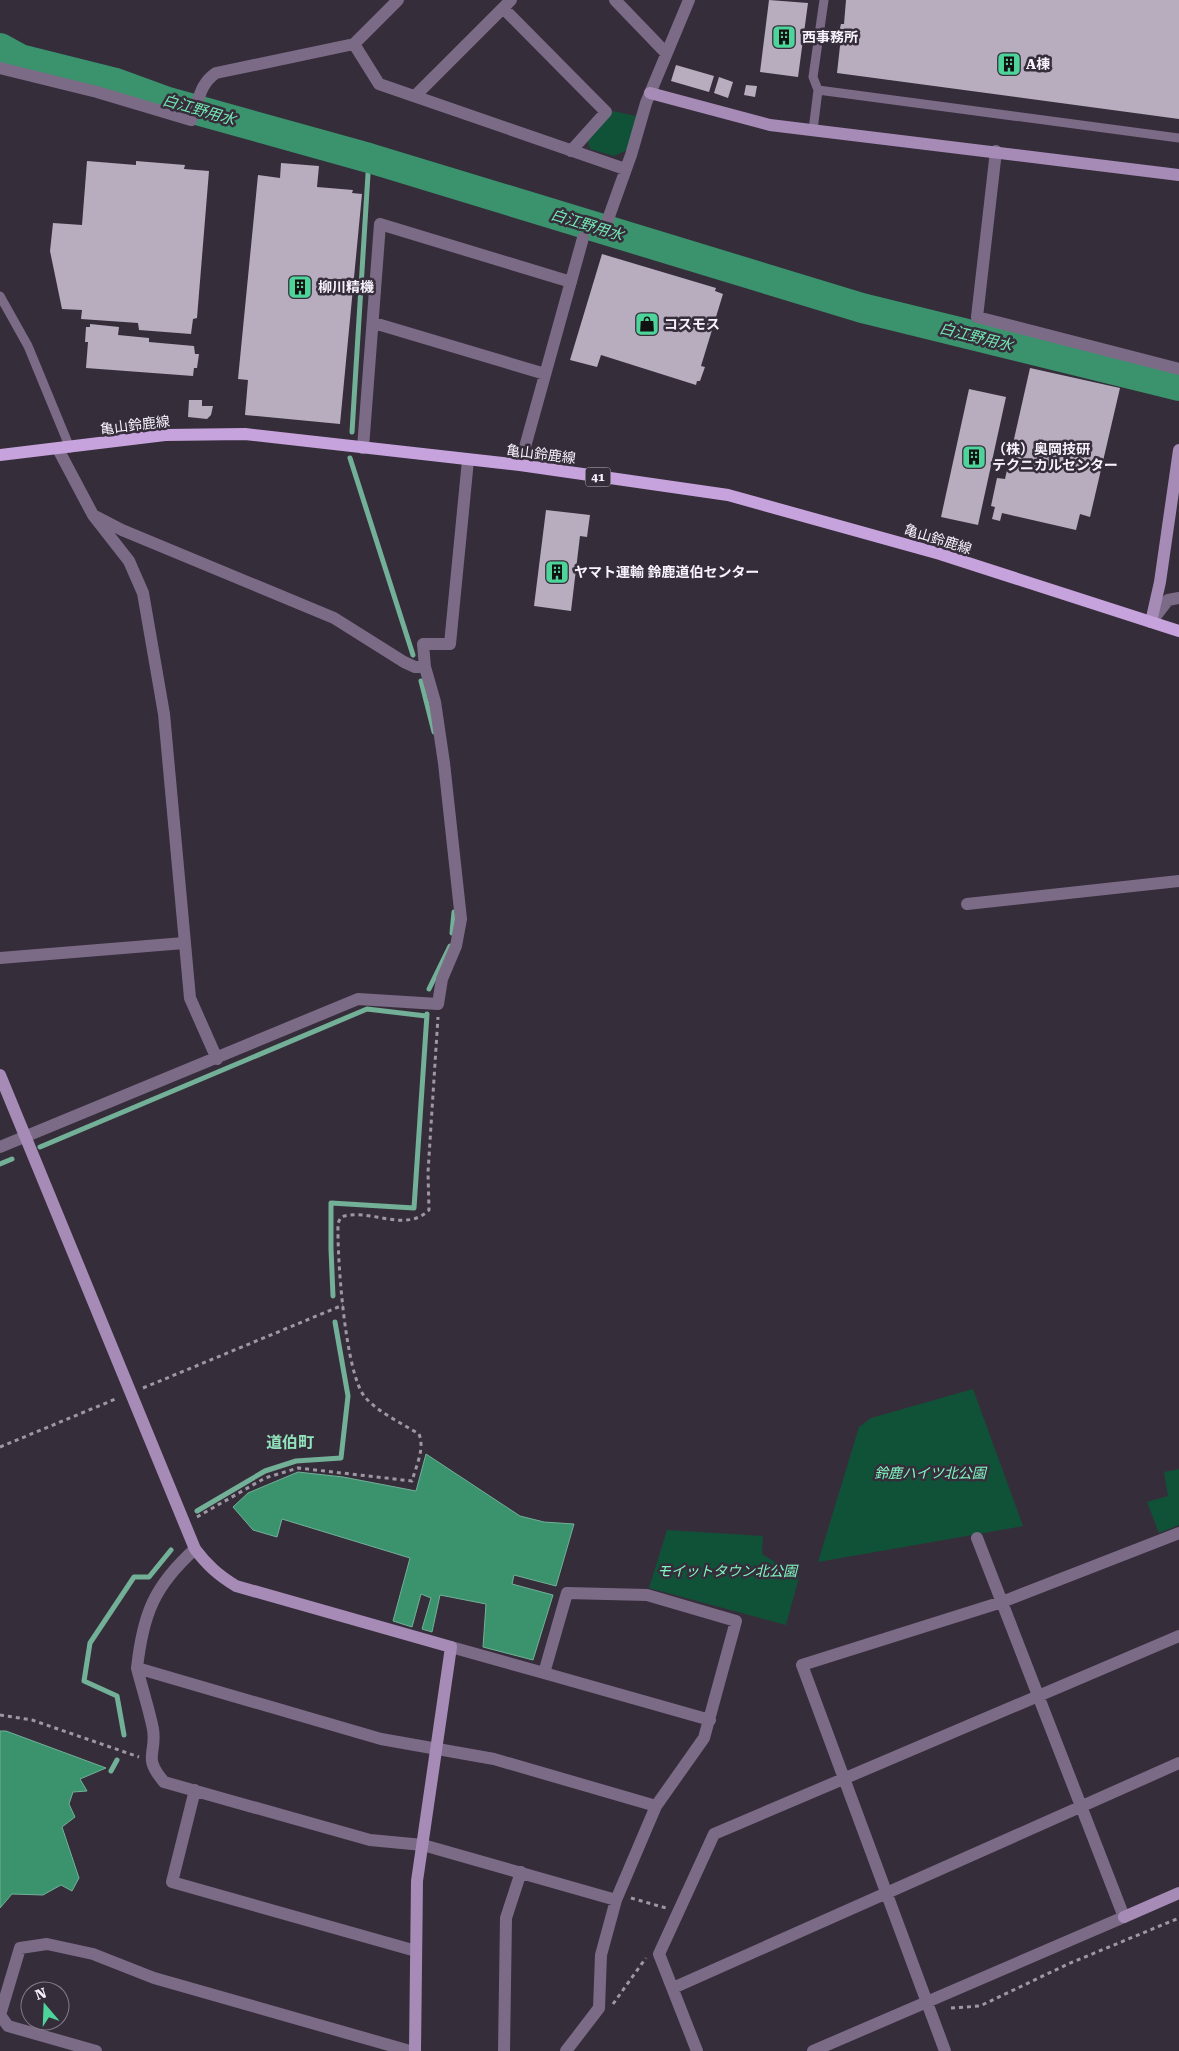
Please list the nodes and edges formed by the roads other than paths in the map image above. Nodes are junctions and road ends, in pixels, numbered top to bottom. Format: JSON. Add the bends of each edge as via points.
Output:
{"nodes":[{"id":1,"x":398,"y":0,"type":"edge"},
{"id":2,"x":615,"y":0,"type":"edge"},
{"id":3,"x":689,"y":0,"type":"edge"},
{"id":4,"x":824,"y":0,"type":"edge"},
{"id":5,"x":507,"y":4,"type":"edge"},
{"id":6,"x":354,"y":44,"type":"junction"},
{"id":7,"x":666,"y":53,"type":"junction"},
{"id":8,"x":0,"y":68,"type":"edge"},
{"id":9,"x":818,"y":90,"type":"junction"},
{"id":10,"x":650,"y":93,"type":"junction"},
{"id":11,"x":415,"y":96,"type":"junction"},
{"id":12,"x":813,"y":130,"type":"junction"},
{"id":13,"x":1179,"y":138,"type":"edge"},
{"id":14,"x":571,"y":151,"type":"junction"},
{"id":15,"x":996,"y":151,"type":"junction"},
{"id":16,"x":625,"y":169,"type":"junction"},
{"id":17,"x":1179,"y":175,"type":"edge"},
{"id":18,"x":607,"y":222,"type":"dead end"},
{"id":19,"x":583,"y":238,"type":"dead end"},
{"id":20,"x":571,"y":282,"type":"junction"},
{"id":21,"x":0,"y":296,"type":"edge"},
{"id":22,"x":374,"y":323,"type":"junction"},
{"id":23,"x":1179,"y":369,"type":"edge"},
{"id":24,"x":545,"y":374,"type":"junction"},
{"id":25,"x":363,"y":448,"type":"junction"},
{"id":26,"x":64,"y":449,"type":"junction"},
{"id":27,"x":1179,"y":450,"type":"edge"},
{"id":28,"x":0,"y":455,"type":"edge"},
{"id":29,"x":468,"y":460,"type":"junction"},
{"id":30,"x":520,"y":465,"type":"junction"},
{"id":31,"x":93,"y":515,"type":"junction"},
{"id":32,"x":1179,"y":598,"type":"edge"},
{"id":33,"x":1151,"y":622,"type":"junction"},
{"id":34,"x":1179,"y":631,"type":"edge"},
{"id":35,"x":425,"y":667,"type":"junction"},
{"id":36,"x":1179,"y":881,"type":"edge"},
{"id":37,"x":967,"y":904,"type":"dead end"},
{"id":38,"x":184,"y":943,"type":"junction"},
{"id":39,"x":0,"y":958,"type":"edge"},
{"id":40,"x":217,"y":1059,"type":"junction"},
{"id":41,"x":0,"y":1075,"type":"edge"},
{"id":42,"x":26,"y":1138,"type":"junction"},
{"id":43,"x":0,"y":1147,"type":"edge"},
{"id":44,"x":976,"y":1538,"type":"dead end"},
{"id":45,"x":1178,"y":1538,"type":"edge"},
{"id":46,"x":195,"y":1548,"type":"junction"},
{"id":47,"x":1002,"y":1602,"type":"junction"},
{"id":48,"x":1179,"y":1636,"type":"edge"},
{"id":49,"x":452,"y":1647,"type":"junction"},
{"id":50,"x":137,"y":1668,"type":"junction"},
{"id":51,"x":544,"y":1673,"type":"junction"},
{"id":52,"x":1038,"y":1696,"type":"junction"},
{"id":53,"x":710,"y":1720,"type":"junction"},
{"id":54,"x":437,"y":1748,"type":"junction"},
{"id":55,"x":1179,"y":1763,"type":"edge"},
{"id":56,"x":844,"y":1779,"type":"junction"},
{"id":57,"x":196,"y":1790,"type":"junction"},
{"id":58,"x":1080,"y":1805,"type":"junction"},
{"id":59,"x":656,"y":1806,"type":"junction"},
{"id":60,"x":423,"y":1844,"type":"junction"},
{"id":61,"x":520,"y":1872,"type":"junction"},
{"id":62,"x":886,"y":1893,"type":"junction"},
{"id":63,"x":1179,"y":1893,"type":"edge"},
{"id":64,"x":617,"y":1897,"type":"junction"},
{"id":65,"x":1124,"y":1917,"type":"junction"},
{"id":66,"x":416,"y":1951,"type":"junction"},
{"id":67,"x":673,"y":1988,"type":"junction"},
{"id":68,"x":929,"y":2006,"type":"junction"},
{"id":69,"x":0,"y":2015,"type":"edge"},
{"id":70,"x":96,"y":2051,"type":"edge"},
{"id":71,"x":410,"y":2051,"type":"edge"},
{"id":72,"x":415,"y":2051,"type":"edge"},
{"id":73,"x":504,"y":2051,"type":"edge"},
{"id":74,"x":566,"y":2051,"type":"edge"},
{"id":75,"x":697,"y":2051,"type":"edge"},
{"id":76,"x":813,"y":2051,"type":"edge"},
{"id":77,"x":945,"y":2051,"type":"edge"}],
"edges":[{"from":1,"to":6,"type":"street"},
{"from":2,"to":7,"type":"street"},
{"from":3,"to":7,"type":"street"},
{"from":4,"to":9,"type":"lane","via":[[813,77]]},
{"from":5,"to":11,"type":"street"},
{"from":5,"to":14,"type":"street","via":[[606,112]]},
{"from":6,"to":8,"type":"street","via":[[216,73],[199,94],[192,120]]},
{"from":6,"to":11,"type":"street","via":[[379,84]]},
{"from":7,"to":10,"type":"street"},
{"from":9,"to":12,"type":"lane"},
{"from":9,"to":13,"type":"lane"},
{"from":10,"to":12,"type":"street","via":[[770,125]]},
{"from":10,"to":16,"type":"street"},
{"from":11,"to":14,"type":"street"},
{"from":12,"to":15,"type":"street"},
{"from":14,"to":16,"type":"street"},
{"from":15,"to":17,"type":"street"},
{"from":15,"to":23,"type":"street","via":[[977,317]]},
{"from":16,"to":18,"type":"street"},
{"from":19,"to":20,"type":"street"},
{"from":20,"to":22,"type":"street","via":[[380,224]]},
{"from":20,"to":24,"type":"street"},
{"from":21,"to":26,"type":"lane","via":[[28,346]]},
{"from":22,"to":24,"type":"street"},
{"from":22,"to":25,"type":"street"},
{"from":24,"to":30,"type":"street"},
{"from":25,"to":26,"type":"main road","name":"亀山鈴鹿線","number":"41","via":[[245,434],[165,435]]},
{"from":25,"to":29,"type":"main road","name":"亀山鈴鹿線","number":"41"},
{"from":26,"to":28,"type":"main road","name":"亀山鈴鹿線","number":"41"},
{"from":26,"to":31,"type":"street"},
{"from":27,"to":33,"type":"street"},
{"from":29,"to":30,"type":"main road","name":"亀山鈴鹿線","number":"41"},
{"from":29,"to":35,"type":"street","via":[[450,644],[423,644]]},
{"from":30,"to":33,"type":"main road","name":"亀山鈴鹿線","number":"41","via":[[728,495],[940,554]]},
{"from":31,"to":35,"type":"street","via":[[334,618],[404,662],[414,667]]},
{"from":31,"to":38,"type":"street","via":[[129,561],[142,593],[164,714]]},
{"from":32,"to":33,"type":"street","via":[[1168,600]]},
{"from":33,"to":34,"type":"main road","name":"亀山鈴鹿線","number":"41"},
{"from":35,"to":40,"type":"street","via":[[435,702],[443,754],[461,919],[456,946],[442,979],[438,1004],[358,999]]},
{"from":36,"to":37,"type":"street"},
{"from":38,"to":39,"type":"street"},
{"from":38,"to":40,"type":"street","via":[[190,998]]},
{"from":40,"to":42,"type":"street"},
{"from":41,"to":42,"type":"street"},
{"from":42,"to":43,"type":"street"},
{"from":42,"to":46,"type":"street"},
{"from":44,"to":47,"type":"street"},
{"from":45,"to":47,"type":"street"},
{"from":46,"to":49,"type":"street","via":[[216,1573],[236,1586]]},
{"from":46,"to":50,"type":"street","via":[[151,1603],[141,1632]]},
{"from":47,"to":52,"type":"street"},
{"from":47,"to":56,"type":"street","via":[[802,1665]]},
{"from":48,"to":52,"type":"street"},
{"from":49,"to":51,"type":"street"},
{"from":49,"to":54,"type":"street"},
{"from":50,"to":54,"type":"street","via":[[381,1739]]},
{"from":50,"to":57,"type":"street","via":[[153,1730],[150,1758],[155,1771],[164,1782]]},
{"from":51,"to":53,"type":"street"},
{"from":51,"to":53,"type":"street","via":[[567,1593],[646,1595],[685,1605],[736,1621]]},
{"from":52,"to":56,"type":"street"},
{"from":52,"to":58,"type":"street"},
{"from":53,"to":59,"type":"street","via":[[704,1738]]},
{"from":54,"to":59,"type":"street","via":[[494,1759]]},
{"from":54,"to":60,"type":"street"},
{"from":55,"to":58,"type":"street"},
{"from":56,"to":62,"type":"street"},
{"from":56,"to":67,"type":"street","via":[[714,1834],[659,1954]]},
{"from":57,"to":60,"type":"street","via":[[370,1840]]},
{"from":57,"to":66,"type":"street","via":[[172,1882]]},
{"from":58,"to":62,"type":"street"},
{"from":58,"to":65,"type":"street"},
{"from":59,"to":64,"type":"street"},
{"from":60,"to":61,"type":"street"},
{"from":60,"to":66,"type":"street","via":[[417,1881]]},
{"from":61,"to":64,"type":"street"},
{"from":61,"to":73,"type":"street","via":[[506,1918]]},
{"from":62,"to":67,"type":"street"},
{"from":62,"to":68,"type":"street"},
{"from":63,"to":65,"type":"street"},
{"from":64,"to":74,"type":"street","via":[[601,1955],[599,2008]]},
{"from":65,"to":68,"type":"street"},
{"from":66,"to":72,"type":"street"},
{"from":67,"to":75,"type":"street"},
{"from":68,"to":76,"type":"street"},
{"from":68,"to":77,"type":"street"},
{"from":69,"to":70,"type":"street","via":[[8,2026]]},
{"from":69,"to":71,"type":"street","via":[[20,1948],[47,1944],[94,1954],[154,1978]]}]}
